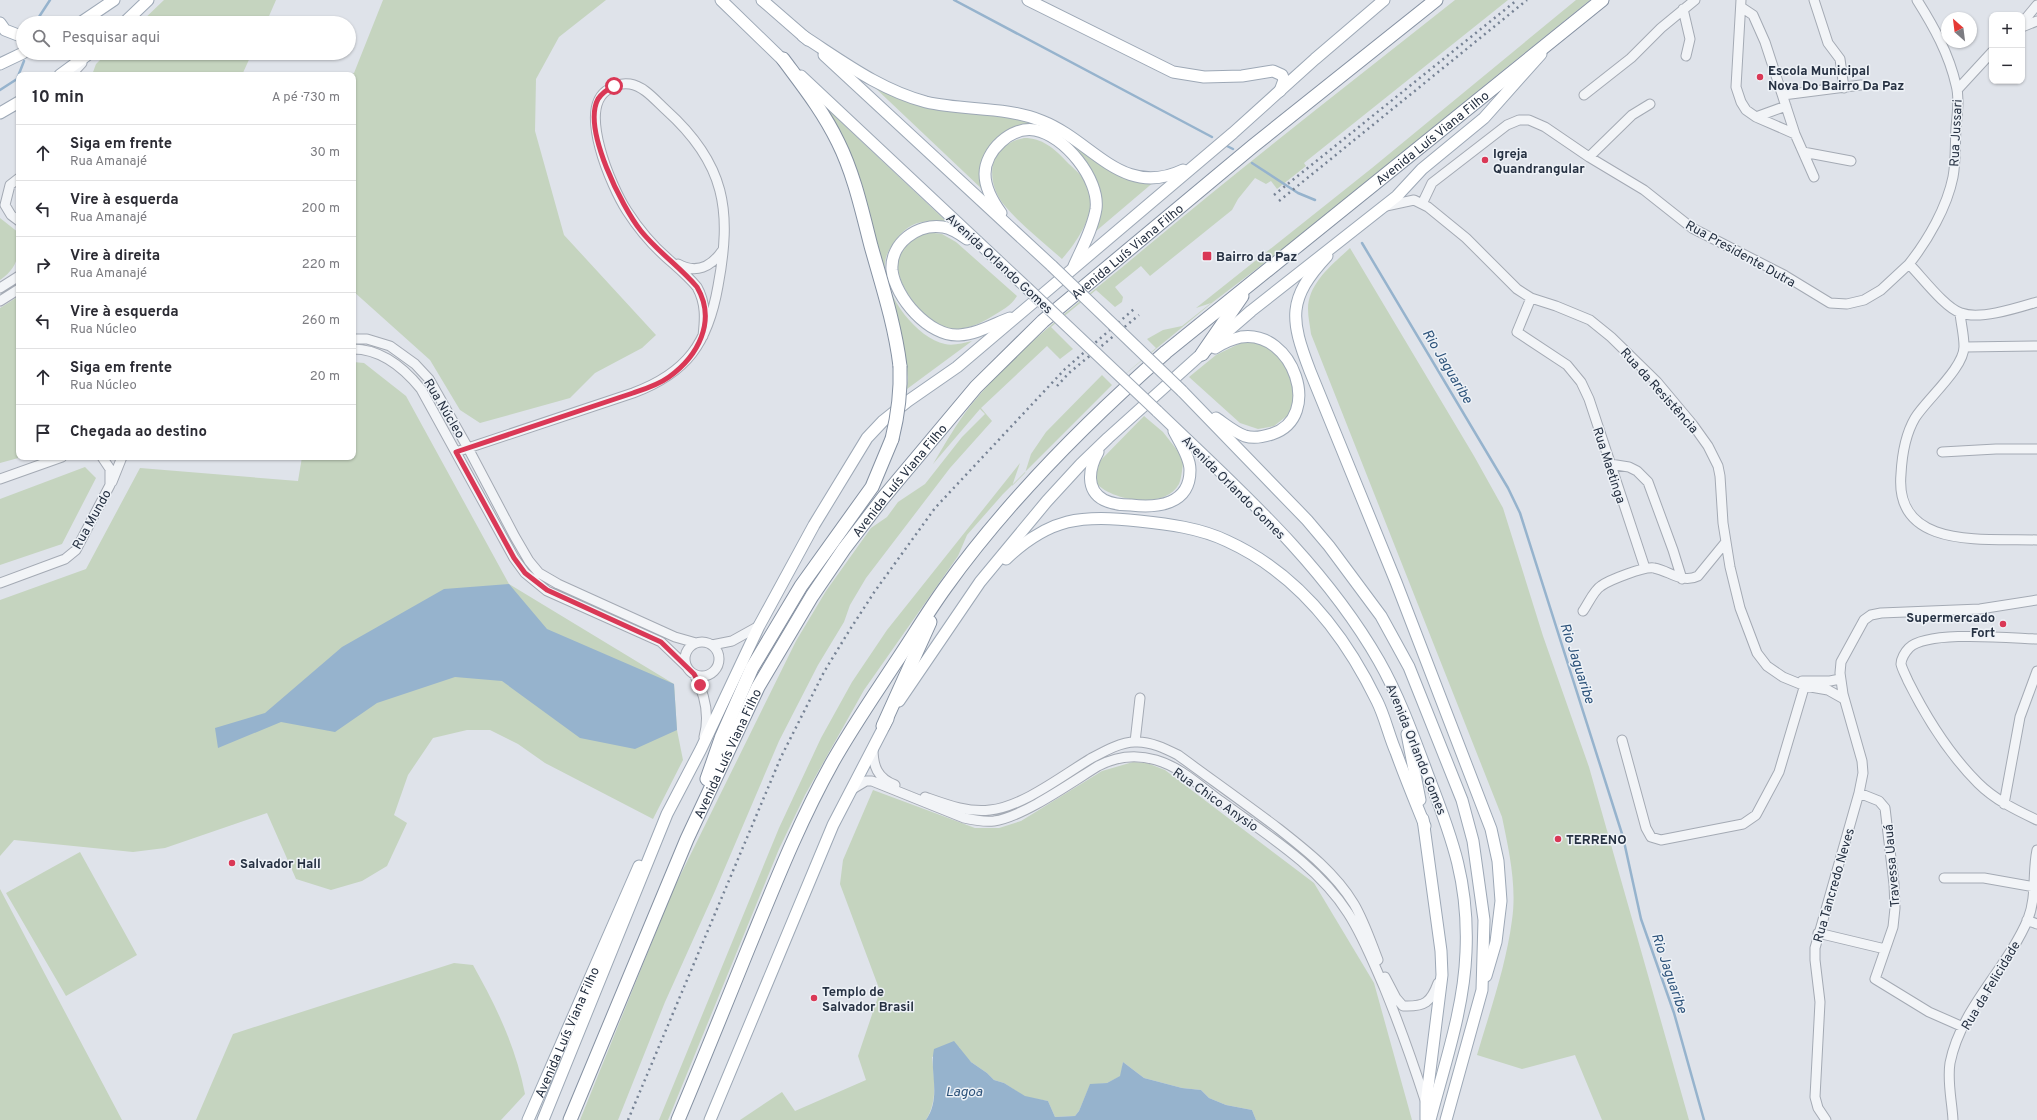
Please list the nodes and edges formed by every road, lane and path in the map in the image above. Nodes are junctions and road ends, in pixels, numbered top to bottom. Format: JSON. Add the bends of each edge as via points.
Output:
{"nodes":[{"id":1,"x":114,"y":0,"type":"edge"},
{"id":2,"x":148,"y":0,"type":"edge"},
{"id":3,"x":721,"y":0,"type":"edge"},
{"id":4,"x":762,"y":0,"type":"edge"},
{"id":5,"x":1028,"y":0,"type":"edge"},
{"id":6,"x":1384,"y":0,"type":"edge"},
{"id":7,"x":1436,"y":0,"type":"edge"},
{"id":8,"x":1602,"y":0,"type":"edge"},
{"id":9,"x":1695,"y":0,"type":"edge"},
{"id":10,"x":1814,"y":0,"type":"edge"},
{"id":11,"x":1917,"y":0,"type":"edge"},
{"id":12,"x":1741,"y":3,"type":"edge"},
{"id":13,"x":1683,"y":9,"type":"junction"},
{"id":14,"x":2036,"y":10,"type":"edge"},
{"id":15,"x":91,"y":16,"type":"edge"},
{"id":16,"x":131,"y":16,"type":"edge"},
{"id":17,"x":2025,"y":20,"type":"edge"},
{"id":18,"x":2037,"y":20,"type":"edge"},
{"id":19,"x":0,"y":23,"type":"edge"},
{"id":20,"x":2025,"y":26,"type":"edge"},
{"id":21,"x":16,"y":34,"type":"edge"},
{"id":22,"x":803,"y":36,"type":"junction"},
{"id":23,"x":1556,"y":37,"type":"junction"},
{"id":24,"x":1989,"y":55,"type":"edge"},
{"id":25,"x":16,"y":56,"type":"edge"},
{"id":26,"x":1686,"y":56,"type":"dead end"},
{"id":27,"x":783,"y":59,"type":"junction"},
{"id":28,"x":81,"y":60,"type":"edge"},
{"id":29,"x":85,"y":60,"type":"edge"},
{"id":30,"x":0,"y":64,"type":"edge"},
{"id":31,"x":64,"y":72,"type":"edge"},
{"id":32,"x":74,"y":72,"type":"edge"},
{"id":33,"x":1861,"y":85,"type":"dead end"},
{"id":34,"x":1844,"y":88,"type":"junction"},
{"id":35,"x":1957,"y":90,"type":"junction"},
{"id":36,"x":1280,"y":92,"type":"junction"},
{"id":37,"x":1783,"y":94,"type":"junction"},
{"id":38,"x":1584,"y":95,"type":"dead end"},
{"id":39,"x":16,"y":104,"type":"edge"},
{"id":40,"x":1650,"y":104,"type":"dead end"},
{"id":41,"x":1786,"y":106,"type":"junction"},
{"id":42,"x":0,"y":113,"type":"edge"},
{"id":43,"x":1756,"y":117,"type":"junction"},
{"id":44,"x":1795,"y":134,"type":"junction"},
{"id":45,"x":1803,"y":152,"type":"junction"},
{"id":46,"x":1589,"y":157,"type":"junction"},
{"id":47,"x":1851,"y":161,"type":"dead end"},
{"id":48,"x":1195,"y":163,"type":"junction"},
{"id":49,"x":1814,"y":177,"type":"dead end"},
{"id":50,"x":16,"y":180,"type":"edge"},
{"id":51,"x":1410,"y":183,"type":"junction"},
{"id":52,"x":1418,"y":202,"type":"junction"},
{"id":53,"x":2,"y":204,"type":"edge"},
{"id":54,"x":1382,"y":208,"type":"junction"},
{"id":55,"x":16,"y":219,"type":"edge"},
{"id":56,"x":1015,"y":231,"type":"junction"},
{"id":57,"x":1342,"y":239,"type":"junction"},
{"id":58,"x":724,"y":248,"type":"junction"},
{"id":59,"x":666,"y":257,"type":"junction"},
{"id":60,"x":995,"y":258,"type":"junction"},
{"id":61,"x":1909,"y":264,"type":"junction"},
{"id":62,"x":1074,"y":267,"type":"junction"},
{"id":63,"x":16,"y":278,"type":"edge"},
{"id":64,"x":1250,"y":284,"type":"junction"},
{"id":65,"x":0,"y":288,"type":"edge"},
{"id":66,"x":16,"y":291,"type":"edge"},
{"id":67,"x":1531,"y":298,"type":"junction"},
{"id":68,"x":0,"y":301,"type":"edge"},
{"id":69,"x":2037,"y":302,"type":"edge"},
{"id":70,"x":1960,"y":313,"type":"junction"},
{"id":71,"x":1020,"y":314,"type":"junction"},
{"id":72,"x":703,"y":336,"type":"junction"},
{"id":73,"x":356,"y":339,"type":"edge"},
{"id":74,"x":2037,"y":346,"type":"edge"},
{"id":75,"x":1965,"y":347,"type":"junction"},
{"id":76,"x":356,"y":349,"type":"edge"},
{"id":77,"x":1200,"y":355,"type":"junction"},
{"id":78,"x":1193,"y":402,"type":"junction"},
{"id":79,"x":1171,"y":425,"type":"junction"},
{"id":80,"x":1108,"y":438,"type":"junction"},
{"id":81,"x":468,"y":448,"type":"junction"},
{"id":82,"x":2037,"y":449,"type":"edge"},
{"id":83,"x":456,"y":452,"type":"junction"},
{"id":84,"x":1942,"y":452,"type":"dead end"},
{"id":85,"x":54,"y":460,"type":"edge"},
{"id":86,"x":104,"y":460,"type":"edge"},
{"id":87,"x":121,"y":460,"type":"edge"},
{"id":88,"x":1610,"y":464,"type":"junction"},
{"id":89,"x":0,"y":479,"type":"edge"},
{"id":90,"x":110,"y":485,"type":"junction"},
{"id":91,"x":2037,"y":540,"type":"edge"},
{"id":92,"x":1725,"y":543,"type":"junction"},
{"id":93,"x":1646,"y":568,"type":"junction"},
{"id":94,"x":1682,"y":579,"type":"junction"},
{"id":95,"x":980,"y":582,"type":"junction"},
{"id":96,"x":0,"y":583,"type":"edge"},
{"id":97,"x":945,"y":588,"type":"junction"},
{"id":98,"x":2037,"y":600,"type":"edge"},
{"id":99,"x":1583,"y":611,"type":"dead end"},
{"id":100,"x":759,"y":626,"type":"junction"},
{"id":101,"x":2037,"y":638,"type":"edge"},
{"id":102,"x":696,"y":643,"type":"junction"},
{"id":103,"x":712,"y":645,"type":"junction"},
{"id":104,"x":687,"y":666,"type":"junction"},
{"id":105,"x":2037,"y":671,"type":"edge"},
{"id":106,"x":694,"y":674,"type":"junction"},
{"id":107,"x":1840,"y":679,"type":"junction"},
{"id":108,"x":1806,"y":683,"type":"junction"},
{"id":109,"x":1140,"y":698,"type":"dead end"},
{"id":110,"x":1844,"y":698,"type":"junction"},
{"id":111,"x":1401,"y":706,"type":"junction"},
{"id":112,"x":883,"y":726,"type":"junction"},
{"id":113,"x":1622,"y":740,"type":"dead end"},
{"id":114,"x":1135,"y":742,"type":"junction"},
{"id":115,"x":873,"y":747,"type":"junction"},
{"id":116,"x":701,"y":749,"type":"junction"},
{"id":117,"x":1133,"y":757,"type":"junction"},
{"id":118,"x":850,"y":791,"type":"junction"},
{"id":119,"x":1859,"y":793,"type":"junction"},
{"id":120,"x":2004,"y":804,"type":"junction"},
{"id":121,"x":667,"y":814,"type":"junction"},
{"id":122,"x":2037,"y":820,"type":"edge"},
{"id":123,"x":1424,"y":826,"type":"junction"},
{"id":124,"x":687,"y":839,"type":"junction"},
{"id":125,"x":2037,"y":850,"type":"edge"},
{"id":126,"x":1944,"y":878,"type":"dead end"},
{"id":127,"x":2035,"y":887,"type":"junction"},
{"id":128,"x":2027,"y":920,"type":"junction"},
{"id":129,"x":2037,"y":924,"type":"edge"},
{"id":130,"x":1818,"y":933,"type":"junction"},
{"id":131,"x":1885,"y":949,"type":"junction"},
{"id":132,"x":1442,"y":975,"type":"junction"},
{"id":133,"x":1482,"y":990,"type":"junction"},
{"id":134,"x":1963,"y":1027,"type":"junction"},
{"id":135,"x":1426,"y":1103,"type":"junction"},
{"id":136,"x":528,"y":1120,"type":"edge"},
{"id":137,"x":543,"y":1120,"type":"edge"},
{"id":138,"x":570,"y":1120,"type":"edge"},
{"id":139,"x":678,"y":1120,"type":"edge"},
{"id":140,"x":710,"y":1120,"type":"edge"},
{"id":141,"x":1426,"y":1120,"type":"edge"},
{"id":142,"x":1430,"y":1120,"type":"edge"},
{"id":143,"x":1446,"y":1120,"type":"edge"},
{"id":144,"x":1826,"y":1120,"type":"edge"},
{"id":145,"x":1953,"y":1120,"type":"edge"}],
"edges":[{"from":1,"to":15,"type":"main road"},
{"from":2,"to":16,"type":"main road"},
{"from":3,"to":27,"type":"main road","name":"Avenida Orlando Gomes"},
{"from":4,"to":22,"type":"main road","name":"Avenida Orlando Gomes"},
{"from":5,"to":36,"type":"main road","via":[[1173,72],[1224,76],[1273,71],[1282,75],[1284,80]]},
{"from":6,"to":36,"type":"main road","name":"Avenida Luís Viana Filho","via":[[1315,58]]},
{"from":7,"to":124,"type":"highway","name":"Avenida Luís Viana Filho","via":[[1253,146],[1043,321],[976,387],[887,492],[812,596],[758,687]]},
{"from":8,"to":23,"type":"highway","name":"Avenida Luís Viana Filho"},
{"from":9,"to":13,"type":"street"},
{"from":10,"to":34,"type":"street","via":[[1828,43],[1840,59]]},
{"from":11,"to":35,"type":"street","name":"Rua Jussari","via":[[1941,42]]},
{"from":12,"to":37,"type":"street","via":[[1754,17]]},
{"from":12,"to":43,"type":"street","via":[[1736,87],[1746,110]]},
{"from":13,"to":26,"type":"street","via":[[1690,39]]},
{"from":13,"to":38,"type":"street","via":[[1631,58]]},
{"from":14,"to":17,"type":"street"},
{"from":18,"to":20,"type":"street"},
{"from":19,"to":21,"type":"main road","via":[[6,30]]},
{"from":22,"to":48,"type":"main road","via":[[877,82],[903,94],[949,107],[1000,110],[1043,121],[1128,175],[1149,179],[1169,176]]},
{"from":22,"to":56,"type":"main road","name":"Avenida Orlando Gomes"},
{"from":23,"to":51,"type":"main road","name":"Avenida Luís Viana Filho","via":[[1484,118],[1422,169]]},
{"from":23,"to":64,"type":"highway","name":"Avenida Luís Viana Filho"},
{"from":24,"to":35,"type":"street"},
{"from":25,"to":30,"type":"main road"},
{"from":27,"to":60,"type":"main road","name":"Avenida Orlando Gomes"},
{"from":27,"to":124,"type":"highway","bridge":true,"via":[[820,108],[839,143],[855,188],[897,342],[901,386],[892,439],[872,487],[809,574],[752,668],[722,736]]},
{"from":28,"to":31,"type":"main road"},
{"from":29,"to":32,"type":"street"},
{"from":33,"to":34,"type":"street"},
{"from":34,"to":37,"type":"street"},
{"from":35,"to":61,"type":"street","name":"Rua Jussari","via":[[1951,184],[1928,236]]},
{"from":36,"to":48,"type":"main road","name":"Avenida Luís Viana Filho"},
{"from":37,"to":41,"type":"street"},
{"from":39,"to":42,"type":"main road"},
{"from":40,"to":46,"type":"street","via":[[1632,115]]},
{"from":41,"to":43,"type":"street"},
{"from":41,"to":44,"type":"street"},
{"from":43,"to":44,"type":"street"},
{"from":44,"to":45,"type":"street"},
{"from":45,"to":47,"type":"street"},
{"from":45,"to":49,"type":"street"},
{"from":46,"to":52,"type":"street","name":"Rua Presidente Dutra","via":[[1545,127],[1529,120],[1519,120],[1507,125],[1432,183]]},
{"from":46,"to":61,"type":"street","name":"Rua Presidente Dutra","via":[[1644,190],[1692,228],[1784,275],[1822,299],[1838,305],[1878,296]]},
{"from":48,"to":62,"type":"main road","name":"Avenida Luís Viana Filho"},
{"from":50,"to":53,"type":"street","via":[[10,185]]},
{"from":51,"to":52,"type":"street"},
{"from":51,"to":54,"type":"main road","name":"Avenida Luís Viana Filho"},
{"from":52,"to":54,"type":"street"},
{"from":52,"to":67,"type":"street","name":"Rua da Resistência","via":[[1466,238],[1517,290]]},
{"from":53,"to":55,"type":"street"},
{"from":54,"to":57,"type":"main road","name":"Avenida Luís Viana Filho"},
{"from":56,"to":62,"type":"main road","via":[[996,206],[988,190],[985,174],[995,147],[1019,132],[1033,130],[1045,133],[1077,159],[1094,187],[1096,210]]},
{"from":56,"to":78,"type":"main road","name":"Avenida Orlando Gomes","bridge":true},
{"from":57,"to":77,"type":"main road","name":"Avenida Luís Viana Filho"},
{"from":57,"to":133,"type":"main road","via":[[1313,273],[1302,291],[1295,309],[1296,329],[1491,829],[1498,861],[1501,901],[1496,942]]},
{"from":58,"to":59,"type":"street","via":[[704,268],[684,267]]},
{"from":58,"to":59,"type":"street","via":[[724,206],[719,183],[702,150],[668,112],[639,86],[614,86],[602,95],[596,108],[596,125],[602,154],[626,210],[641,231]]},
{"from":58,"to":72,"type":"street","via":[[714,308]]},
{"from":59,"to":72,"type":"street","via":[[691,280],[701,294],[705,310]]},
{"from":60,"to":71,"type":"main road","via":[[957,232],[933,226],[914,232],[904,240],[894,254],[894,282],[924,322],[934,330],[946,334],[970,334]]},
{"from":60,"to":79,"type":"main road","name":"Avenida Orlando Gomes","bridge":true},
{"from":61,"to":70,"type":"street","via":[[1947,304]]},
{"from":62,"to":71,"type":"main road","name":"Avenida Luís Viana Filho"},
{"from":63,"to":65,"type":"street"},
{"from":64,"to":77,"type":"highway"},
{"from":64,"to":97,"type":"highway","name":"Avenida Luís Viana Filho","via":[[1166,352],[1076,435],[984,538]]},
{"from":66,"to":68,"type":"street"},
{"from":67,"to":88,"type":"street","name":"Rua Maetinga","via":[[1517,332],[1575,372],[1589,400]]},
{"from":67,"to":92,"type":"street","name":"Rua da Resistência","via":[[1579,314],[1600,328],[1657,382],[1693,426],[1708,446],[1718,466]]},
{"from":69,"to":70,"type":"street","via":[[1988,314]]},
{"from":70,"to":75,"type":"street"},
{"from":71,"to":100,"type":"main road","name":"Avenida Luís Viana Filho","via":[[957,367],[883,421],[867,438],[814,525]]},
{"from":72,"to":81,"type":"street","via":[[681,366],[659,383]]},
{"from":73,"to":81,"type":"street","name":"Rua Núcleo","via":[[380,342],[390,346],[415,364],[429,379]]},
{"from":74,"to":75,"type":"street"},
{"from":75,"to":91,"type":"street","via":[[1958,365],[1920,411],[1908,432],[1900,484],[1903,500],[1916,521],[1946,536]]},
{"from":76,"to":83,"type":"street","name":"Rua Núcleo","via":[[380,354],[409,374],[421,389]]},
{"from":77,"to":78,"type":"main road","via":[[1241,337],[1268,341],[1277,346],[1288,360],[1298,383],[1298,404],[1290,422],[1282,429],[1262,437],[1254,437],[1244,436],[1231,429]]},
{"from":77,"to":80,"type":"main road","name":"Avenida Luís Viana Filho"},
{"from":78,"to":133,"type":"main road","name":"Avenida Orlando Gomes","via":[[1258,467],[1329,546],[1381,616],[1409,667],[1469,821],[1484,920]]},
{"from":79,"to":80,"type":"main road","via":[[1185,453],[1190,471],[1183,491],[1174,501],[1163,506],[1111,503],[1095,491],[1090,473],[1091,465]]},
{"from":79,"to":111,"type":"main road","name":"Avenida Orlando Gomes","via":[[1286,538],[1335,596],[1379,661]]},
{"from":80,"to":95,"type":"main road","name":"Avenida Luís Viana Filho","via":[[1047,501]]},
{"from":81,"to":83,"type":"street"},
{"from":81,"to":102,"type":"street","name":"Rua Núcleo","via":[[515,538],[539,573],[675,637]]},
{"from":82,"to":84,"type":"street"},
{"from":83,"to":104,"type":"street","name":"Rua Núcleo","via":[[514,558],[529,577],[547,590],[661,642]]},
{"from":85,"to":89,"type":"street"},
{"from":86,"to":90,"type":"street","name":"Rua Mundo","via":[[110,470]]},
{"from":87,"to":90,"type":"street"},
{"from":88,"to":93,"type":"street","name":"Rua Maetinga"},
{"from":88,"to":94,"type":"street","via":[[1629,467],[1648,482]]},
{"from":90,"to":96,"type":"street","name":"Rua Mundo","via":[[90,526],[71,555]]},
{"from":92,"to":94,"type":"street","via":[[1701,575],[1693,579]]},
{"from":92,"to":108,"type":"street","name":"Rua da Resistência","via":[[1740,608],[1754,648],[1762,661],[1783,677]]},
{"from":93,"to":94,"type":"street","via":[[1659,569]]},
{"from":93,"to":99,"type":"street","via":[[1600,586]]},
{"from":95,"to":112,"type":"main road","name":"Avenida Luís Viana Filho"},
{"from":95,"to":123,"type":"main road","via":[[1024,542],[1046,528],[1068,520],[1092,518],[1170,524],[1226,540],[1258,557],[1284,575],[1307,596],[1353,655],[1378,703]]},
{"from":97,"to":112,"type":"highway"},
{"from":97,"to":139,"type":"highway","name":"Avenida Luís Viana Filho","via":[[855,725],[831,764],[804,817]]},
{"from":98,"to":107,"type":"street","via":[[1980,609],[1871,615],[1864,620],[1841,662]]},
{"from":100,"to":103,"type":"street","via":[[732,641]]},
{"from":100,"to":116,"type":"main road","name":"Avenida Luís Viana Filho"},
{"from":101,"to":120,"type":"street","via":[[1954,637],[1923,640],[1910,648],[1903,656],[1901,664],[1918,700],[1960,763],[1979,784]]},
{"from":102,"to":103,"type":"street"},
{"from":102,"to":104,"type":"street","via":[[685,655]]},
{"from":103,"to":106,"type":"street","via":[[719,660],[715,670],[706,676]]},
{"from":104,"to":106,"type":"street"},
{"from":105,"to":120,"type":"street","via":[[2020,717]]},
{"from":106,"to":116,"type":"street","via":[[704,696],[706,708],[705,734]]},
{"from":107,"to":108,"type":"street","name":"Rua da Resistência"},
{"from":107,"to":110,"type":"street"},
{"from":108,"to":110,"type":"street","name":"Rua da Resistência"},
{"from":108,"to":113,"type":"street","via":[[1773,786],[1756,815],[1743,824],[1661,840],[1651,837],[1646,828]]},
{"from":109,"to":114,"type":"street"},
{"from":110,"to":119,"type":"street","name":"Rua Tancredo Neves","via":[[1862,760],[1863,773]]},
{"from":111,"to":123,"type":"main road"},
{"from":111,"to":142,"type":"main road","name":"Avenida Orlando Gomes","via":[[1461,868],[1466,911],[1464,976],[1452,1036]]},
{"from":112,"to":115,"type":"main road","name":"Avenida Luís Viana Filho"},
{"from":114,"to":115,"type":"street","name":"Rua Chico Anysio","via":[[1113,747],[1016,803],[979,811],[948,805],[885,780],[878,774],[874,765]]},
{"from":114,"to":117,"type":"street","via":[[1128,747],[1129,754]]},
{"from":114,"to":132,"type":"street","name":"Rua Chico Anysio","via":[[1164,748],[1178,755],[1265,818],[1329,872],[1355,905],[1383,973],[1403,1006],[1427,1002],[1433,996]]},
{"from":115,"to":118,"type":"main road","name":"Avenida Luís Viana Filho"},
{"from":116,"to":121,"type":"main road","name":"Avenida Luís Viana Filho"},
{"from":117,"to":118,"type":"street","name":"Rua Chico Anysio","via":[[1110,760],[1021,813],[994,821],[964,818],[872,781],[861,783]]},
{"from":117,"to":135,"type":"street","name":"Rua Chico Anysio","via":[[1158,761],[1187,776],[1300,860],[1335,895],[1354,923],[1376,969],[1410,1051]]},
{"from":118,"to":140,"type":"main road","name":"Avenida Luís Viana Filho","via":[[833,825]]},
{"from":119,"to":130,"type":"street","name":"Rua Tancredo Neves"},
{"from":119,"to":131,"type":"street","name":"Travessa Uauá","via":[[1881,802],[1886,814],[1895,908],[1893,927]]},
{"from":120,"to":122,"type":"street"},
{"from":121,"to":136,"type":"main road","name":"Avenida Luís Viana Filho","via":[[632,881]]},
{"from":121,"to":137,"type":"main road","name":"Avenida Luís Viana Filho"},
{"from":123,"to":132,"type":"main road"},
{"from":124,"to":138,"type":"highway","name":"Avenida Luís Viana Filho"},
{"from":125,"to":127,"type":"street","name":"Rua da Felicidade"},
{"from":126,"to":127,"type":"street","via":[[1984,878]]},
{"from":127,"to":128,"type":"street","name":"Rua da Felicidade"},
{"from":128,"to":129,"type":"street"},
{"from":128,"to":134,"type":"street","name":"Rua da Felicidade"},
{"from":130,"to":131,"type":"street"},
{"from":130,"to":144,"type":"street","name":"Rua Tancredo Neves","via":[[1814,960],[1820,1002],[1815,1096],[1818,1108]]},
{"from":131,"to":134,"type":"street","name":"Travessa Uauá","via":[[1875,977],[1877,981],[1929,1012]]},
{"from":132,"to":135,"type":"main road"},
{"from":133,"to":143,"type":"main road","name":"Avenida Orlando Gomes"},
{"from":134,"to":145,"type":"street","name":"Rua da Felicidade","via":[[1950,1064]]},
{"from":135,"to":141,"type":"main road"}]}
